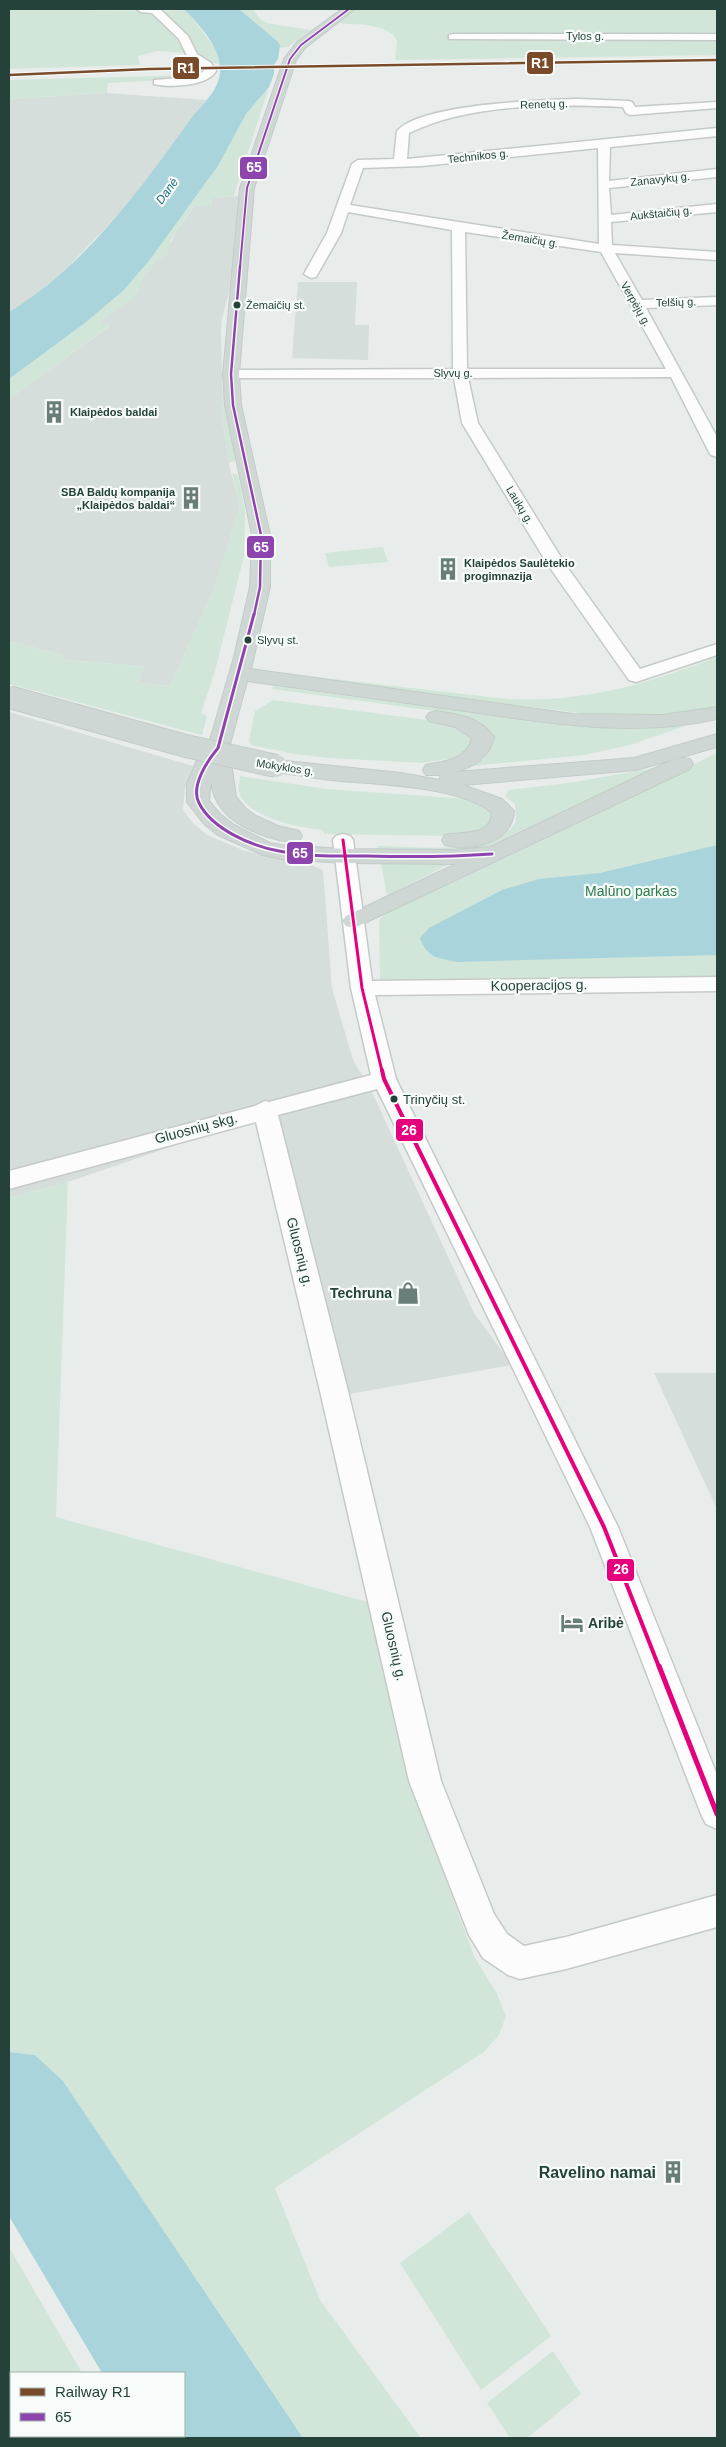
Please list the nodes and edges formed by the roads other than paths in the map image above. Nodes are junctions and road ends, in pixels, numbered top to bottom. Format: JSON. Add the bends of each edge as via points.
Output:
{"nodes":[{"id":1,"x":141,"y":9,"type":"edge"},
{"id":2,"x":350,"y":9,"type":"edge"},
{"id":3,"x":453,"y":37,"type":"dead end"},
{"id":4,"x":717,"y":37,"type":"edge"},
{"id":5,"x":158,"y":82,"type":"dead end"},
{"id":6,"x":717,"y":105,"type":"edge"},
{"id":7,"x":630,"y":111,"type":"junction"},
{"id":8,"x":717,"y":132,"type":"edge"},
{"id":9,"x":631,"y":141,"type":"junction"},
{"id":10,"x":604,"y":143,"type":"junction"},
{"id":11,"x":400,"y":163,"type":"junction"},
{"id":12,"x":717,"y":173,"type":"edge"},
{"id":13,"x":603,"y":185,"type":"junction"},
{"id":14,"x":344,"y":208,"type":"junction"},
{"id":15,"x":717,"y":208,"type":"edge"},
{"id":16,"x":605,"y":219,"type":"junction"},
{"id":17,"x":459,"y":227,"type":"junction"},
{"id":18,"x":606,"y":249,"type":"junction"},
{"id":19,"x":717,"y":256,"type":"edge"},
{"id":20,"x":310,"y":274,"type":"dead end"},
{"id":21,"x":717,"y":301,"type":"edge"},
{"id":22,"x":636,"y":304,"type":"junction"},
{"id":23,"x":460,"y":373,"type":"junction"},
{"id":24,"x":676,"y":373,"type":"junction"},
{"id":25,"x":231,"y":374,"type":"junction"},
{"id":26,"x":717,"y":419,"type":"edge"},
{"id":27,"x":700,"y":420,"type":"junction"},
{"id":28,"x":717,"y":452,"type":"edge"},
{"id":29,"x":717,"y":649,"type":"edge"},
{"id":30,"x":238,"y":681,"type":"junction"},
{"id":31,"x":9,"y":697,"type":"edge"},
{"id":32,"x":717,"y":713,"type":"edge"},
{"id":33,"x":717,"y":719,"type":"edge"},
{"id":34,"x":717,"y":740,"type":"edge"},
{"id":35,"x":717,"y":745,"type":"edge"},
{"id":36,"x":570,"y":769,"type":"junction"},
{"id":37,"x":384,"y":778,"type":"junction"},
{"id":38,"x":344,"y":848,"type":"junction"},
{"id":39,"x":492,"y":854,"type":"junction"},
{"id":40,"x":354,"y":921,"type":"junction"},
{"id":41,"x":717,"y":984,"type":"edge"},
{"id":42,"x":362,"y":988,"type":"junction"},
{"id":43,"x":384,"y":1079,"type":"junction"},
{"id":44,"x":265,"y":1109,"type":"junction"},
{"id":45,"x":9,"y":1180,"type":"edge"},
{"id":46,"x":717,"y":1814,"type":"edge"},
{"id":47,"x":717,"y":1910,"type":"edge"}],
"edges":[{"from":1,"to":5,"type":"street","via":[[155,10],[184,38],[192,56],[207,65],[210,71],[202,78]]},
{"from":2,"to":25,"type":"main road","via":[[301,45],[290,59],[247,188]]},
{"from":3,"to":4,"type":"street","name":"Tylos g."},
{"from":6,"to":7,"type":"street","name":"Renetų g."},
{"from":7,"to":9,"type":"street","via":[[627,117]]},
{"from":7,"to":11,"type":"street","name":"Renetų g.","via":[[628,104],[539,104],[443,116],[403,131]]},
{"from":8,"to":9,"type":"street","name":"Technikos g."},
{"from":9,"to":10,"type":"street","name":"Technikos g."},
{"from":10,"to":11,"type":"street","name":"Technikos g."},
{"from":10,"to":13,"type":"street","name":"Verpėjų g."},
{"from":11,"to":14,"type":"street","name":"Technikos g.","via":[[358,164]]},
{"from":12,"to":13,"type":"street","name":"Zanavykų g."},
{"from":13,"to":16,"type":"street","name":"Verpėjų g."},
{"from":14,"to":17,"type":"street","name":"Žemaičių g."},
{"from":14,"to":20,"type":"street","name":"Technikos g.","via":[[334,233]]},
{"from":15,"to":16,"type":"street","name":"Aukštaičių g."},
{"from":16,"to":18,"type":"street","name":"Verpėjų g."},
{"from":17,"to":18,"type":"street","name":"Žemaičių g."},
{"from":17,"to":23,"type":"street","name":"Laukų g."},
{"from":18,"to":19,"type":"street","name":"Žemaičių g."},
{"from":18,"to":22,"type":"street","name":"Verpėjų g."},
{"from":21,"to":22,"type":"street","name":"Telšių g."},
{"from":22,"to":24,"type":"street","name":"Verpėjų g."},
{"from":23,"to":24,"type":"street","name":"Slyvų g."},
{"from":23,"to":25,"type":"street","name":"Slyvų g."},
{"from":23,"to":29,"type":"street","name":"Laukų g.","via":[[470,423],[557,565],[636,676]]},
{"from":24,"to":27,"type":"street","name":"Verpėjų g."},
{"from":25,"to":30,"type":"main road","via":[[233,404],[261,535],[262,560],[256,610]]},
{"from":26,"to":27,"type":"street"},
{"from":27,"to":28,"type":"street","name":"Verpėjų g."},
{"from":30,"to":32,"type":"main road","via":[[573,720],[674,720]]},
{"from":30,"to":37,"type":"main road","via":[[455,720],[472,726],[483,737],[478,751],[470,760],[452,767]]},
{"from":30,"to":38,"type":"main road","via":[[218,748],[208,760],[198,784],[198,802],[226,830],[263,848],[281,852]]},
{"from":31,"to":37,"type":"main road","name":"Mokyklos g.","bridge":true,"via":[[186,746],[276,766]]},
{"from":33,"to":36,"type":"main road","name":"Mokyklos g.","via":[[659,743]]},
{"from":34,"to":36,"type":"main road","name":"Mokyklos g.","via":[[636,764]]},
{"from":35,"to":39,"type":"main road"},
{"from":36,"to":37,"type":"main road","name":"Mokyklos g.","via":[[469,778]]},
{"from":37,"to":38,"type":"main road","via":[[470,792],[490,799],[503,810],[504,820],[499,828],[476,840]]},
{"from":38,"to":39,"type":"main road","via":[[453,857]]},
{"from":38,"to":40,"type":"street"},
{"from":39,"to":40,"type":"main road"},
{"from":40,"to":42,"type":"street"},
{"from":41,"to":42,"type":"street","name":"Kooperacijos g."},
{"from":42,"to":43,"type":"street"},
{"from":43,"to":44,"type":"street","name":"Gluosnių skg."},
{"from":43,"to":46,"type":"street","via":[[604,1527]]},
{"from":44,"to":45,"type":"street","name":"Gluosnių skg."},
{"from":44,"to":47,"type":"street","name":"Gluosnių g.","via":[[425,1781],[481,1924],[495,1946],[520,1963]]}]}
